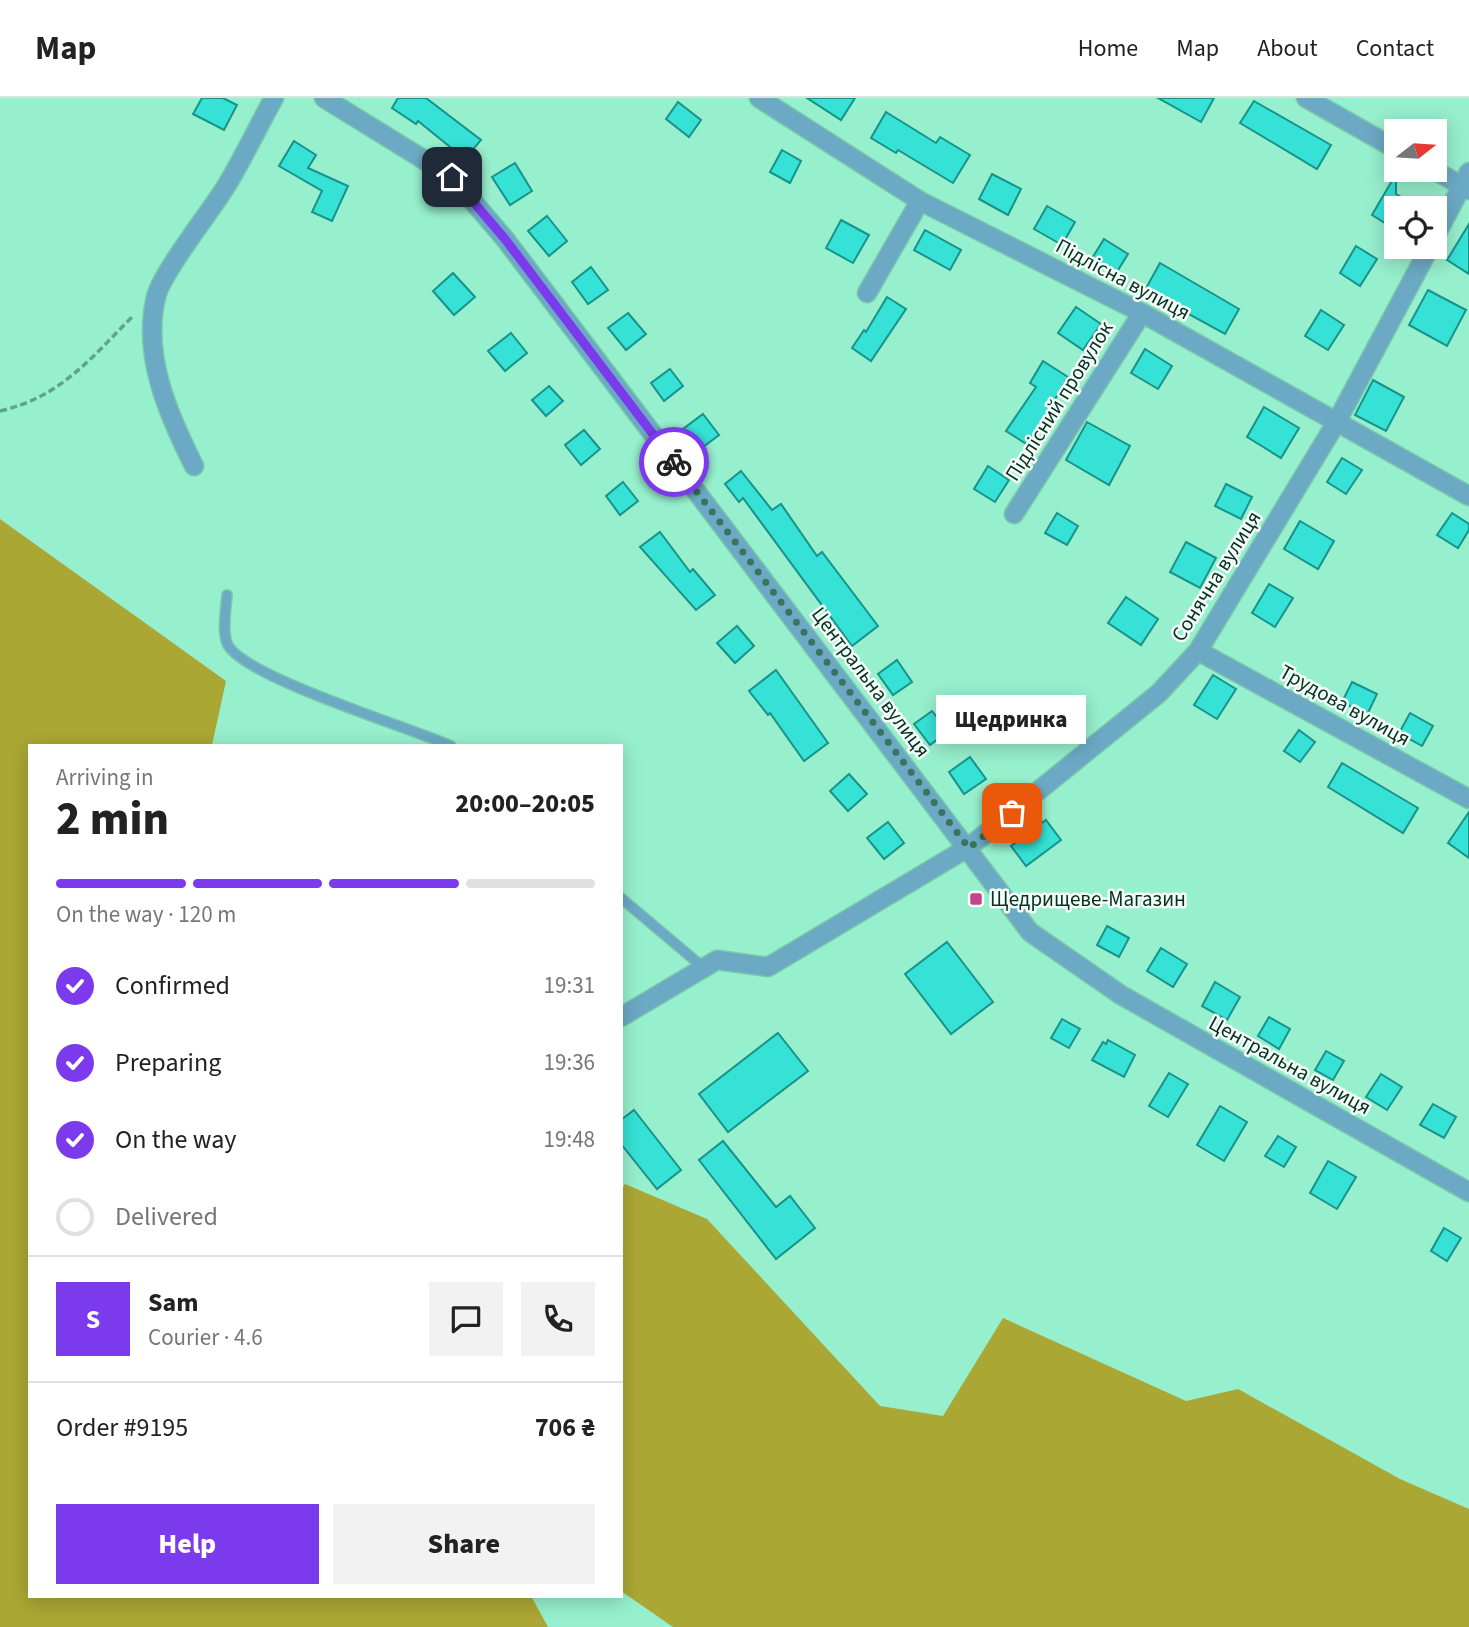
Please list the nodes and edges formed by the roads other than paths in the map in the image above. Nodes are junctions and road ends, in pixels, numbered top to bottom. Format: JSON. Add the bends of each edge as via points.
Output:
{"nodes":[{"id":1,"x":274,"y":98,"type":"edge"},
{"id":2,"x":324,"y":98,"type":"edge"},
{"id":3,"x":759,"y":98,"type":"edge"},
{"id":4,"x":1306,"y":98,"type":"edge"},
{"id":5,"x":1384,"y":142,"type":"edge"},
{"id":6,"x":1447,"y":175,"type":"edge"},
{"id":7,"x":1467,"y":183,"type":"edge"},
{"id":8,"x":920,"y":201,"type":"junction"},
{"id":9,"x":1447,"y":217,"type":"edge"},
{"id":10,"x":1424,"y":259,"type":"edge"},
{"id":11,"x":867,"y":293,"type":"dead end"},
{"id":12,"x":1142,"y":313,"type":"junction"},
{"id":13,"x":1336,"y":423,"type":"junction"},
{"id":14,"x":194,"y":466,"type":"dead end"},
{"id":15,"x":1469,"y":496,"type":"edge"},
{"id":16,"x":1014,"y":514,"type":"dead end"},
{"id":17,"x":227,"y":595,"type":"dead end"},
{"id":18,"x":1198,"y":651,"type":"junction"},
{"id":19,"x":446,"y":744,"type":"edge"},
{"id":20,"x":1469,"y":799,"type":"edge"},
{"id":21,"x":969,"y":848,"type":"junction"},
{"id":22,"x":623,"y":900,"type":"edge"},
{"id":23,"x":704,"y":968,"type":"junction"},
{"id":24,"x":623,"y":1016,"type":"edge"},
{"id":25,"x":1469,"y":1192,"type":"edge"}],
"edges":[{"from":1,"to":14,"type":"street","via":[[226,185],[157,292],[154,362],[171,416]]},
{"from":2,"to":21,"type":"street","name":"Центральна вулиця","via":[[452,177],[513,250]]},
{"from":3,"to":8,"type":"street","name":"Підлісна вулиця"},
{"from":4,"to":5,"type":"street"},
{"from":6,"to":7,"type":"street"},
{"from":7,"to":9,"type":"street"},
{"from":8,"to":11,"type":"street"},
{"from":8,"to":12,"type":"street","name":"Підлісна вулиця"},
{"from":10,"to":13,"type":"street","name":"Сонячна вулиця"},
{"from":12,"to":13,"type":"street","name":"Підлісна вулиця"},
{"from":12,"to":16,"type":"street","name":"Підлісний провулок"},
{"from":13,"to":15,"type":"street","name":"Підлісна вулиця"},
{"from":13,"to":18,"type":"street","name":"Сонячна вулиця"},
{"from":17,"to":19,"type":"lane","via":[[227,643],[236,657],[293,686]]},
{"from":18,"to":20,"type":"street","name":"Трудова вулиця"},
{"from":18,"to":21,"type":"street","name":"Сонячна вулиця","via":[[1159,693]]},
{"from":21,"to":23,"type":"street","name":"Сонячна вулиця","via":[[768,967],[716,960]]},
{"from":21,"to":25,"type":"street","name":"Центральна вулиця","via":[[1030,932],[1121,995]]},
{"from":22,"to":23,"type":"lane"},
{"from":23,"to":24,"type":"street","name":"Сонячна вулиця"}]}
